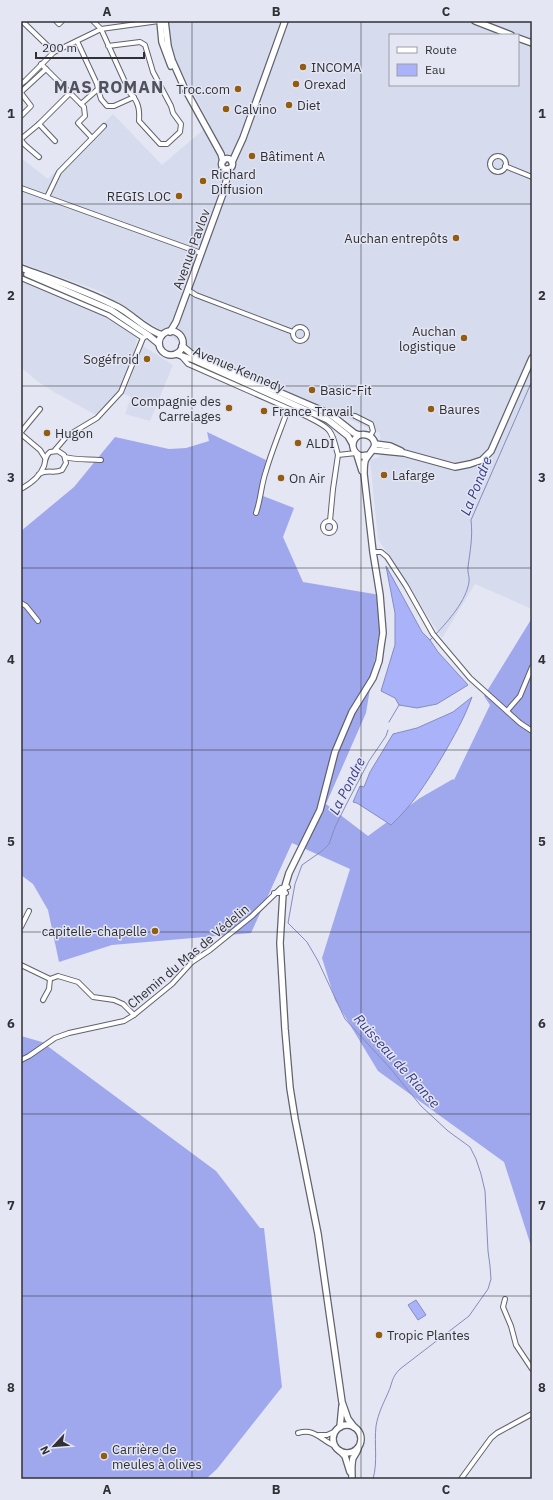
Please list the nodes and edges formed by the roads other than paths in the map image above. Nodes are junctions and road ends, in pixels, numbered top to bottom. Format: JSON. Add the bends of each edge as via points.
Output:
{"nodes":[{"id":1,"x":22,"y":21,"type":"edge"},
{"id":2,"x":56,"y":21,"type":"edge"},
{"id":3,"x":62,"y":21,"type":"edge"},
{"id":4,"x":93,"y":21,"type":"edge"},
{"id":5,"x":159,"y":21,"type":"edge"},
{"id":6,"x":165,"y":21,"type":"edge"},
{"id":7,"x":285,"y":21,"type":"edge"},
{"id":8,"x":475,"y":21,"type":"edge"},
{"id":9,"x":102,"y":29,"type":"junction"},
{"id":10,"x":508,"y":34,"type":"edge"},
{"id":11,"x":519,"y":38,"type":"edge"},
{"id":12,"x":77,"y":41,"type":"junction"},
{"id":13,"x":532,"y":43,"type":"edge"},
{"id":14,"x":108,"y":46,"type":"junction"},
{"id":15,"x":54,"y":52,"type":"junction"},
{"id":16,"x":41,"y":64,"type":"junction"},
{"id":17,"x":46,"y":69,"type":"junction"},
{"id":18,"x":21,"y":84,"type":"edge"},
{"id":19,"x":184,"y":86,"type":"junction"},
{"id":20,"x":98,"y":89,"type":"junction"},
{"id":21,"x":70,"y":92,"type":"junction"},
{"id":22,"x":21,"y":93,"type":"edge"},
{"id":23,"x":134,"y":97,"type":"junction"},
{"id":24,"x":81,"y":104,"type":"junction"},
{"id":25,"x":21,"y":116,"type":"edge"},
{"id":26,"x":38,"y":124,"type":"junction"},
{"id":27,"x":104,"y":126,"type":"dead end"},
{"id":28,"x":92,"y":138,"type":"junction"},
{"id":29,"x":21,"y":140,"type":"edge"},
{"id":30,"x":55,"y":141,"type":"dead end"},
{"id":31,"x":39,"y":157,"type":"dead end"},
{"id":32,"x":228,"y":160,"type":"junction"},
{"id":33,"x":505,"y":166,"type":"dead end"},
{"id":34,"x":226,"y":169,"type":"junction"},
{"id":35,"x":532,"y":177,"type":"edge"},
{"id":36,"x":21,"y":188,"type":"edge"},
{"id":37,"x":47,"y":197,"type":"junction"},
{"id":38,"x":201,"y":254,"type":"junction"},
{"id":39,"x":21,"y":268,"type":"edge"},
{"id":40,"x":21,"y":272,"type":"edge"},
{"id":41,"x":21,"y":278,"type":"edge"},
{"id":42,"x":188,"y":290,"type":"junction"},
{"id":43,"x":196,"y":295,"type":"junction"},
{"id":44,"x":185,"y":298,"type":"junction"},
{"id":45,"x":176,"y":322,"type":"junction"},
{"id":46,"x":170,"y":332,"type":"junction"},
{"id":47,"x":292,"y":332,"type":"dead end"},
{"id":48,"x":178,"y":334,"type":"junction"},
{"id":49,"x":162,"y":335,"type":"junction"},
{"id":50,"x":145,"y":336,"type":"junction"},
{"id":51,"x":159,"y":344,"type":"junction"},
{"id":52,"x":182,"y":346,"type":"junction"},
{"id":53,"x":178,"y":355,"type":"junction"},
{"id":54,"x":532,"y":358,"type":"edge"},
{"id":55,"x":40,"y":409,"type":"dead end"},
{"id":56,"x":288,"y":409,"type":"junction"},
{"id":57,"x":355,"y":416,"type":"dead end"},
{"id":58,"x":21,"y":433,"type":"edge"},
{"id":59,"x":359,"y":435,"type":"junction"},
{"id":60,"x":370,"y":436,"type":"junction"},
{"id":61,"x":61,"y":443,"type":"junction"},
{"id":62,"x":352,"y":445,"type":"junction"},
{"id":63,"x":374,"y":447,"type":"junction"},
{"id":64,"x":40,"y":450,"type":"junction"},
{"id":65,"x":55,"y":450,"type":"junction"},
{"id":66,"x":50,"y":452,"type":"junction"},
{"id":67,"x":61,"y":452,"type":"junction"},
{"id":68,"x":347,"y":453,"type":"junction"},
{"id":69,"x":356,"y":454,"type":"junction"},
{"id":70,"x":338,"y":455,"type":"junction"},
{"id":71,"x":368,"y":455,"type":"junction"},
{"id":72,"x":65,"y":457,"type":"junction"},
{"id":73,"x":45,"y":458,"type":"junction"},
{"id":74,"x":71,"y":459,"type":"junction"},
{"id":75,"x":101,"y":460,"type":"dead end"},
{"id":76,"x":45,"y":463,"type":"junction"},
{"id":77,"x":66,"y":463,"type":"junction"},
{"id":78,"x":51,"y":471,"type":"junction"},
{"id":79,"x":40,"y":474,"type":"junction"},
{"id":80,"x":366,"y":481,"type":"junction"},
{"id":81,"x":21,"y":489,"type":"edge"},
{"id":82,"x":256,"y":513,"type":"dead end"},
{"id":83,"x":330,"y":521,"type":"dead end"},
{"id":84,"x":373,"y":554,"type":"junction"},
{"id":85,"x":21,"y":603,"type":"edge"},
{"id":86,"x":38,"y":621,"type":"dead end"},
{"id":87,"x":532,"y":667,"type":"edge"},
{"id":88,"x":507,"y":711,"type":"junction"},
{"id":89,"x":532,"y":731,"type":"edge"},
{"id":90,"x":286,"y":890,"type":"junction"},
{"id":91,"x":29,"y":911,"type":"dead end"},
{"id":92,"x":21,"y":928,"type":"edge"},
{"id":93,"x":21,"y":965,"type":"edge"},
{"id":94,"x":50,"y":979,"type":"junction"},
{"id":95,"x":44,"y":1000,"type":"dead end"},
{"id":96,"x":134,"y":1015,"type":"junction"},
{"id":97,"x":21,"y":1060,"type":"edge"},
{"id":98,"x":505,"y":1299,"type":"dead end"},
{"id":99,"x":532,"y":1369,"type":"edge"},
{"id":100,"x":342,"y":1402,"type":"junction"},
{"id":101,"x":532,"y":1414,"type":"edge"},
{"id":102,"x":354,"y":1427,"type":"junction"},
{"id":103,"x":338,"y":1429,"type":"junction"},
{"id":104,"x":298,"y":1433,"type":"dead end"},
{"id":105,"x":318,"y":1435,"type":"junction"},
{"id":106,"x":335,"y":1446,"type":"junction"},
{"id":107,"x":358,"y":1448,"type":"junction"},
{"id":108,"x":340,"y":1451,"type":"junction"},
{"id":109,"x":352,"y":1479,"type":"edge"},
{"id":110,"x":461,"y":1479,"type":"edge"}],
"edges":[{"from":1,"to":15,"type":"street"},
{"from":2,"to":3,"type":"street","via":[[59,24]]},
{"from":4,"to":9,"type":"street"},
{"from":5,"to":9,"type":"street"},
{"from":5,"to":19,"type":"main road","via":[[165,52]]},
{"from":6,"to":19,"type":"main road","via":[[172,60]]},
{"from":7,"to":32,"type":"main road","via":[[236,155]]},
{"from":8,"to":10,"type":"main road"},
{"from":9,"to":12,"type":"street"},
{"from":9,"to":14,"type":"street"},
{"from":11,"to":13,"type":"main road"},
{"from":12,"to":15,"type":"street"},
{"from":12,"to":20,"type":"street"},
{"from":14,"to":23,"type":"street"},
{"from":14,"to":23,"type":"street","via":[[140,42],[144,45],[153,72],[181,124],[180,132],[167,144],[160,144],[140,120],[140,111]]},
{"from":15,"to":16,"type":"street"},
{"from":16,"to":17,"type":"street"},
{"from":16,"to":18,"type":"street"},
{"from":17,"to":21,"type":"street"},
{"from":17,"to":22,"type":"street"},
{"from":19,"to":32,"type":"main road","via":[[221,154]]},
{"from":20,"to":23,"type":"street","via":[[101,99],[107,106],[114,106]]},
{"from":20,"to":24,"type":"street"},
{"from":21,"to":24,"type":"street"},
{"from":21,"to":26,"type":"street"},
{"from":22,"to":25,"type":"street","via":[[31,106]]},
{"from":24,"to":28,"type":"street","via":[[85,116],[78,123]]},
{"from":26,"to":29,"type":"street"},
{"from":26,"to":30,"type":"street"},
{"from":27,"to":28,"type":"street"},
{"from":28,"to":37,"type":"street","via":[[59,172]]},
{"from":29,"to":31,"type":"street"},
{"from":32,"to":34,"type":"main road","name":"Avenue Pavlov","via":[[222,166]]},
{"from":32,"to":34,"type":"main road","via":[[232,166]]},
{"from":33,"to":35,"type":"street"},
{"from":34,"to":38,"type":"main road","name":"Avenue Pavlov","via":[[226,183]]},
{"from":36,"to":37,"type":"street"},
{"from":37,"to":38,"type":"street"},
{"from":38,"to":42,"type":"main road","name":"Avenue Pavlov"},
{"from":39,"to":49,"type":"main road","via":[[73,287],[119,308]]},
{"from":40,"to":50,"type":"main road","via":[[111,310]]},
{"from":41,"to":50,"type":"street","via":[[108,315]]},
{"from":42,"to":43,"type":"street"},
{"from":42,"to":44,"type":"main road","name":"Avenue Pavlov"},
{"from":43,"to":44,"type":"street"},
{"from":43,"to":47,"type":"street"},
{"from":44,"to":45,"type":"main road","name":"Avenue Pavlov"},
{"from":45,"to":46,"type":"main road","name":"Avenue Pavlov"},
{"from":45,"to":48,"type":"main road"},
{"from":46,"to":48,"type":"main road"},
{"from":46,"to":49,"type":"main road"},
{"from":48,"to":52,"type":"main road","via":[[182,339]]},
{"from":49,"to":51,"type":"main road"},
{"from":50,"to":51,"type":"main road"},
{"from":50,"to":61,"type":"street","via":[[121,392],[97,418],[67,436]]},
{"from":51,"to":53,"type":"main road","via":[[162,351],[168,355]]},
{"from":52,"to":53,"type":"main road"},
{"from":52,"to":59,"type":"main road","name":"Avenue Kennedy","via":[[193,355],[330,414]]},
{"from":53,"to":56,"type":"street","via":[[188,364]]},
{"from":53,"to":62,"type":"main road","name":"Avenue Kennedy","via":[[328,420],[348,436]]},
{"from":54,"to":63,"type":"main road","via":[[491,451],[482,460],[455,466]]},
{"from":55,"to":58,"type":"street"},
{"from":56,"to":70,"type":"street","via":[[326,426],[330,430]]},
{"from":56,"to":82,"type":"street","via":[[266,470]]},
{"from":57,"to":60,"type":"street","via":[[371,424],[373,431]]},
{"from":58,"to":64,"type":"street"},
{"from":59,"to":60,"type":"main road","name":"Avenue Kennedy"},
{"from":59,"to":62,"type":"main road"},
{"from":60,"to":63,"type":"main road"},
{"from":61,"to":65,"type":"street"},
{"from":61,"to":67,"type":"street"},
{"from":62,"to":68,"type":"street"},
{"from":62,"to":69,"type":"main road","name":"Avenue Kennedy"},
{"from":63,"to":71,"type":"main road"},
{"from":64,"to":66,"type":"street"},
{"from":64,"to":73,"type":"street"},
{"from":65,"to":66,"type":"street"},
{"from":65,"to":67,"type":"street"},
{"from":66,"to":73,"type":"street"},
{"from":67,"to":72,"type":"street"},
{"from":68,"to":69,"type":"street"},
{"from":68,"to":70,"type":"street"},
{"from":69,"to":71,"type":"main road"},
{"from":69,"to":80,"type":"main road","name":"Avenue Kennedy"},
{"from":70,"to":83,"type":"street"},
{"from":71,"to":80,"type":"main road","via":[[364,466]]},
{"from":72,"to":74,"type":"street"},
{"from":72,"to":77,"type":"street"},
{"from":73,"to":76,"type":"street"},
{"from":74,"to":75,"type":"street"},
{"from":74,"to":77,"type":"street"},
{"from":76,"to":78,"type":"street"},
{"from":76,"to":79,"type":"street"},
{"from":77,"to":78,"type":"street","via":[[62,470]]},
{"from":78,"to":79,"type":"street"},
{"from":79,"to":81,"type":"street"},
{"from":80,"to":84,"type":"main road"},
{"from":84,"to":88,"type":"street","via":[[380,552],[385,555],[434,635],[470,678]]},
{"from":84,"to":90,"type":"main road","via":[[383,633],[378,661],[373,678],[355,706],[335,752],[320,810],[289,873]]},
{"from":85,"to":86,"type":"street"},
{"from":87,"to":88,"type":"street","via":[[520,696]]},
{"from":88,"to":89,"type":"street"},
{"from":90,"to":96,"type":"street","name":"Chemin du Mas de Védelin","via":[[281,888],[252,916],[192,962],[172,984]]},
{"from":90,"to":100,"type":"main road","via":[[280,943],[290,1088],[318,1234]]},
{"from":91,"to":92,"type":"street"},
{"from":93,"to":94,"type":"street"},
{"from":94,"to":95,"type":"street"},
{"from":94,"to":96,"type":"street","via":[[58,976],[78,982],[93,997],[114,1000],[123,1004]]},
{"from":96,"to":97,"type":"street","name":"Chemin du Mas de Védelin","via":[[124,1021],[55,1038]]},
{"from":98,"to":99,"type":"street","via":[[503,1307],[516,1345]]},
{"from":100,"to":102,"type":"main road"},
{"from":100,"to":103,"type":"main road"},
{"from":101,"to":110,"type":"street","via":[[491,1438]]},
{"from":102,"to":103,"type":"main road","via":[[347,1425]]},
{"from":102,"to":107,"type":"main road","via":[[361,1435]]},
{"from":103,"to":105,"type":"street","via":[[327,1435]]},
{"from":103,"to":106,"type":"main road","via":[[333,1438]]},
{"from":104,"to":105,"type":"street","via":[[310,1432]]},
{"from":105,"to":106,"type":"street"},
{"from":106,"to":108,"type":"main road"},
{"from":107,"to":108,"type":"main road","via":[[350,1453]]},
{"from":107,"to":109,"type":"main road","via":[[352,1466]]},
{"from":108,"to":109,"type":"main road","via":[[345,1456]]}]}
